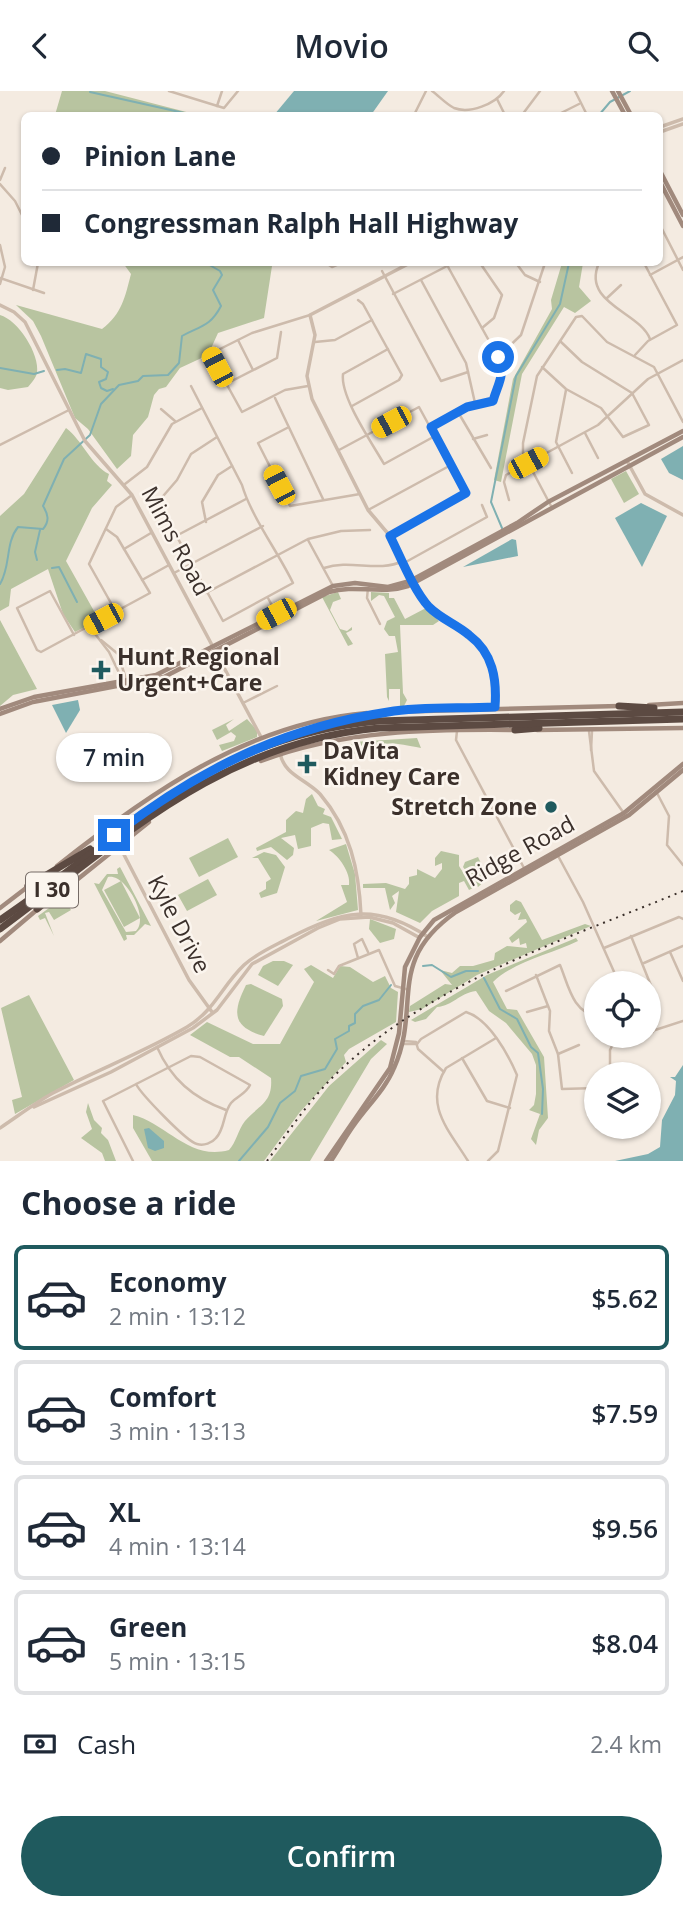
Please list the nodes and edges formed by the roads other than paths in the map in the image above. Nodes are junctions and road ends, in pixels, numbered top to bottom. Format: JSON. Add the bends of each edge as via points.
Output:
{"nodes":[{"id":1,"x":169,"y":91,"type":"edge"},
{"id":2,"x":188,"y":91,"type":"edge"},
{"id":3,"x":222,"y":91,"type":"edge"},
{"id":4,"x":238,"y":91,"type":"edge"},
{"id":5,"x":426,"y":91,"type":"edge"},
{"id":6,"x":432,"y":91,"type":"edge"},
{"id":7,"x":504,"y":91,"type":"edge"},
{"id":8,"x":540,"y":91,"type":"edge"},
{"id":9,"x":575,"y":91,"type":"edge"},
{"id":10,"x":612,"y":91,"type":"edge"},
{"id":11,"x":618,"y":91,"type":"edge"},
{"id":12,"x":186,"y":96,"type":"junction"},
{"id":13,"x":497,"y":99,"type":"junction"},
{"id":14,"x":579,"y":104,"type":"junction"},
{"id":15,"x":218,"y":106,"type":"junction"},
{"id":16,"x":416,"y":112,"type":"edge"},
{"id":17,"x":504,"y":112,"type":"edge"},
{"id":18,"x":524,"y":112,"type":"edge"},
{"id":19,"x":563,"y":112,"type":"edge"},
{"id":20,"x":585,"y":112,"type":"edge"},
{"id":21,"x":624,"y":112,"type":"edge"},
{"id":22,"x":630,"y":112,"type":"edge"},
{"id":23,"x":683,"y":122,"type":"edge"},
{"id":24,"x":663,"y":129,"type":"edge"},
{"id":25,"x":5,"y":168,"type":"dead end"},
{"id":26,"x":663,"y":177,"type":"edge"},
{"id":27,"x":0,"y":182,"type":"edge"},
{"id":28,"x":663,"y":188,"type":"edge"},
{"id":29,"x":21,"y":213,"type":"edge"},
{"id":30,"x":683,"y":215,"type":"edge"},
{"id":31,"x":683,"y":225,"type":"edge"},
{"id":32,"x":663,"y":231,"type":"edge"},
{"id":33,"x":0,"y":245,"type":"edge"},
{"id":34,"x":683,"y":257,"type":"edge"},
{"id":35,"x":678,"y":260,"type":"junction"},
{"id":36,"x":37,"y":266,"type":"edge"},
{"id":37,"x":403,"y":266,"type":"edge"},
{"id":38,"x":445,"y":266,"type":"edge"},
{"id":39,"x":448,"y":266,"type":"edge"},
{"id":40,"x":482,"y":266,"type":"edge"},
{"id":41,"x":518,"y":266,"type":"edge"},
{"id":42,"x":544,"y":266,"type":"edge"},
{"id":43,"x":598,"y":266,"type":"edge"},
{"id":44,"x":646,"y":266,"type":"edge"},
{"id":45,"x":683,"y":270,"type":"edge"},
{"id":46,"x":383,"y":274,"type":"junction"},
{"id":47,"x":650,"y":275,"type":"junction"},
{"id":48,"x":1,"y":278,"type":"edge"},
{"id":49,"x":421,"y":280,"type":"junction"},
{"id":50,"x":540,"y":282,"type":"junction"},
{"id":51,"x":0,"y":285,"type":"edge"},
{"id":52,"x":621,"y":285,"type":"dead end"},
{"id":53,"x":33,"y":290,"type":"junction"},
{"id":54,"x":44,"y":293,"type":"dead end"},
{"id":55,"x":393,"y":294,"type":"junction"},
{"id":56,"x":607,"y":298,"type":"junction"},
{"id":57,"x":358,"y":300,"type":"dead end"},
{"id":58,"x":0,"y":305,"type":"edge"},
{"id":59,"x":310,"y":315,"type":"junction"},
{"id":60,"x":372,"y":320,"type":"junction"},
{"id":61,"x":482,"y":328,"type":"junction"},
{"id":62,"x":281,"y":332,"type":"dead end"},
{"id":63,"x":238,"y":340,"type":"junction"},
{"id":64,"x":650,"y":340,"type":"junction"},
{"id":65,"x":560,"y":341,"type":"junction"},
{"id":66,"x":315,"y":342,"type":"junction"},
{"id":67,"x":388,"y":349,"type":"junction"},
{"id":68,"x":635,"y":356,"type":"junction"},
{"id":69,"x":498,"y":357,"type":"junction"},
{"id":70,"x":683,"y":360,"type":"edge"},
{"id":71,"x":542,"y":367,"type":"junction"},
{"id":72,"x":253,"y":370,"type":"junction"},
{"id":73,"x":467,"y":372,"type":"junction"},
{"id":74,"x":658,"y":373,"type":"junction"},
{"id":75,"x":226,"y":384,"type":"junction"},
{"id":76,"x":191,"y":386,"type":"dead end"},
{"id":77,"x":308,"y":386,"type":"junction"},
{"id":78,"x":566,"y":389,"type":"junction"},
{"id":79,"x":632,"y":393,"type":"junction"},
{"id":80,"x":274,"y":396,"type":"junction"},
{"id":81,"x":475,"y":404,"type":"junction"},
{"id":82,"x":352,"y":406,"type":"junction"},
{"id":83,"x":202,"y":408,"type":"junction"},
{"id":84,"x":162,"y":409,"type":"dead end"},
{"id":85,"x":69,"y":410,"type":"junction"},
{"id":86,"x":458,"y":412,"type":"junction"},
{"id":87,"x":608,"y":416,"type":"junction"},
{"id":88,"x":175,"y":421,"type":"junction"},
{"id":89,"x":683,"y":422,"type":"edge"},
{"id":90,"x":431,"y":427,"type":"junction"},
{"id":91,"x":287,"y":428,"type":"junction"},
{"id":92,"x":683,"y":431,"type":"edge"},
{"id":93,"x":585,"y":433,"type":"junction"},
{"id":94,"x":368,"y":435,"type":"junction"},
{"id":95,"x":487,"y":435,"type":"dead end"},
{"id":96,"x":435,"y":436,"type":"junction"},
{"id":97,"x":217,"y":437,"type":"junction"},
{"id":98,"x":683,"y":437,"type":"edge"},
{"id":99,"x":473,"y":439,"type":"junction"},
{"id":100,"x":0,"y":445,"type":"edge"},
{"id":101,"x":558,"y":447,"type":"junction"},
{"id":102,"x":338,"y":451,"type":"junction"},
{"id":103,"x":598,"y":458,"type":"dead end"},
{"id":104,"x":528,"y":463,"type":"junction"},
{"id":105,"x":628,"y":463,"type":"junction"},
{"id":106,"x":451,"y":465,"type":"junction"},
{"id":107,"x":232,"y":466,"type":"junction"},
{"id":108,"x":491,"y":468,"type":"dead end"},
{"id":109,"x":572,"y":473,"type":"dead end"},
{"id":110,"x":125,"y":484,"type":"junction"},
{"id":111,"x":360,"y":494,"type":"junction"},
{"id":112,"x":132,"y":495,"type":"junction"},
{"id":113,"x":246,"y":499,"type":"junction"},
{"id":114,"x":323,"y":499,"type":"junction"},
{"id":115,"x":509,"y":500,"type":"dead end"},
{"id":116,"x":550,"y":504,"type":"junction"},
{"id":117,"x":482,"y":505,"type":"dead end"},
{"id":118,"x":368,"y":509,"type":"junction"},
{"id":119,"x":683,"y":515,"type":"edge"},
{"id":120,"x":205,"y":522,"type":"junction"},
{"id":121,"x":263,"y":526,"type":"junction"},
{"id":122,"x":106,"y":529,"type":"junction"},
{"id":123,"x":370,"y":530,"type":"dead end"},
{"id":124,"x":152,"y":533,"type":"junction"},
{"id":125,"x":176,"y":536,"type":"junction"},
{"id":126,"x":390,"y":536,"type":"junction"},
{"id":127,"x":307,"y":538,"type":"junction"},
{"id":128,"x":124,"y":549,"type":"junction"},
{"id":129,"x":279,"y":555,"type":"junction"},
{"id":130,"x":403,"y":562,"type":"junction"},
{"id":131,"x":169,"y":565,"type":"junction"},
{"id":132,"x":191,"y":565,"type":"junction"},
{"id":133,"x":324,"y":568,"type":"junction"},
{"id":134,"x":174,"y":573,"type":"junction"},
{"id":135,"x":142,"y":580,"type":"junction"},
{"id":136,"x":414,"y":581,"type":"junction"},
{"id":137,"x":333,"y":586,"type":"junction"},
{"id":138,"x":368,"y":588,"type":"junction"},
{"id":139,"x":206,"y":593,"type":"junction"},
{"id":140,"x":268,"y":598,"type":"junction"},
{"id":141,"x":116,"y":612,"type":"junction"},
{"id":142,"x":277,"y":616,"type":"junction"},
{"id":143,"x":380,"y":624,"type":"dead end"},
{"id":144,"x":89,"y":627,"type":"junction"},
{"id":145,"x":74,"y":635,"type":"junction"},
{"id":146,"x":100,"y":639,"type":"junction"},
{"id":147,"x":214,"y":649,"type":"junction"},
{"id":148,"x":118,"y":654,"type":"junction"},
{"id":149,"x":111,"y":657,"type":"junction"},
{"id":150,"x":125,"y":684,"type":"junction"},
{"id":151,"x":277,"y":686,"type":"dead end"},
{"id":152,"x":242,"y":703,"type":"junction"},
{"id":153,"x":683,"y":703,"type":"edge"},
{"id":154,"x":16,"y":704,"type":"junction"},
{"id":155,"x":619,"y":706,"type":"junction"},
{"id":156,"x":495,"y":707,"type":"junction"},
{"id":157,"x":0,"y":709,"type":"edge"},
{"id":158,"x":683,"y":710,"type":"edge"},
{"id":159,"x":388,"y":712,"type":"junction"},
{"id":160,"x":0,"y":714,"type":"edge"},
{"id":161,"x":683,"y":719,"type":"edge"},
{"id":162,"x":590,"y":722,"type":"junction"},
{"id":163,"x":683,"y":728,"type":"edge"},
{"id":164,"x":515,"y":730,"type":"junction"},
{"id":165,"x":457,"y":731,"type":"junction"},
{"id":166,"x":590,"y":731,"type":"junction"},
{"id":167,"x":384,"y":733,"type":"junction"},
{"id":168,"x":294,"y":734,"type":"junction"},
{"id":169,"x":261,"y":737,"type":"junction"},
{"id":170,"x":280,"y":753,"type":"junction"},
{"id":171,"x":265,"y":754,"type":"junction"},
{"id":172,"x":683,"y":764,"type":"edge"},
{"id":173,"x":683,"y":770,"type":"edge"},
{"id":174,"x":657,"y":793,"type":"junction"},
{"id":175,"x":626,"y":814,"type":"junction"},
{"id":176,"x":132,"y":822,"type":"junction"},
{"id":177,"x":120,"y":847,"type":"junction"},
{"id":178,"x":104,"y":852,"type":"junction"},
{"id":179,"x":556,"y":853,"type":"junction"},
{"id":180,"x":683,"y":865,"type":"edge"},
{"id":181,"x":525,"y":870,"type":"junction"},
{"id":182,"x":28,"y":886,"type":"junction"},
{"id":183,"x":479,"y":896,"type":"junction"},
{"id":184,"x":455,"y":907,"type":"junction"},
{"id":185,"x":0,"y":908,"type":"edge"},
{"id":186,"x":37,"y":909,"type":"junction"},
{"id":187,"x":361,"y":915,"type":"junction"},
{"id":188,"x":682,"y":918,"type":"edge"},
{"id":189,"x":0,"y":920,"type":"edge"},
{"id":190,"x":440,"y":924,"type":"junction"},
{"id":191,"x":0,"y":929,"type":"edge"},
{"id":192,"x":631,"y":936,"type":"junction"},
{"id":193,"x":424,"y":937,"type":"junction"},
{"id":194,"x":0,"y":941,"type":"edge"},
{"id":195,"x":683,"y":946,"type":"edge"},
{"id":196,"x":604,"y":948,"type":"junction"},
{"id":197,"x":368,"y":952,"type":"junction"},
{"id":198,"x":670,"y":952,"type":"junction"},
{"id":199,"x":358,"y":958,"type":"junction"},
{"id":200,"x":643,"y":964,"type":"junction"},
{"id":201,"x":328,"y":970,"type":"dead end"},
{"id":202,"x":614,"y":971,"type":"edge"},
{"id":203,"x":645,"y":971,"type":"edge"},
{"id":204,"x":536,"y":975,"type":"junction"},
{"id":205,"x":683,"y":981,"type":"edge"},
{"id":206,"x":404,"y":989,"type":"junction"},
{"id":207,"x":506,"y":991,"type":"dead end"},
{"id":208,"x":548,"y":1006,"type":"junction"},
{"id":209,"x":212,"y":1011,"type":"junction"},
{"id":210,"x":527,"y":1012,"type":"dead end"},
{"id":211,"x":584,"y":1013,"type":"edge"},
{"id":212,"x":683,"y":1021,"type":"edge"},
{"id":213,"x":661,"y":1029,"type":"edge"},
{"id":214,"x":496,"y":1038,"type":"junction"},
{"id":215,"x":400,"y":1042,"type":"junction"},
{"id":216,"x":418,"y":1044,"type":"junction"},
{"id":217,"x":579,"y":1045,"type":"dead end"},
{"id":218,"x":156,"y":1046,"type":"junction"},
{"id":219,"x":558,"y":1054,"type":"junction"},
{"id":220,"x":462,"y":1058,"type":"junction"},
{"id":221,"x":167,"y":1068,"type":"junction"},
{"id":222,"x":443,"y":1072,"type":"junction"},
{"id":223,"x":136,"y":1084,"type":"junction"},
{"id":224,"x":584,"y":1088,"type":"edge"},
{"id":225,"x":510,"y":1108,"type":"junction"},
{"id":226,"x":227,"y":1110,"type":"junction"},
{"id":227,"x":0,"y":1128,"type":"edge"},
{"id":228,"x":133,"y":1161,"type":"edge"},
{"id":229,"x":328,"y":1161,"type":"edge"},
{"id":230,"x":468,"y":1161,"type":"edge"},
{"id":231,"x":488,"y":1161,"type":"edge"}],
"edges":[{"from":1,"to":12,"type":"street"},
{"from":2,"to":12,"type":"street"},
{"from":3,"to":15,"type":"street"},
{"from":4,"to":15,"type":"street","via":[[227,107]]},
{"from":5,"to":16,"type":"street"},
{"from":6,"to":13,"type":"street","via":[[460,109]]},
{"from":7,"to":13,"type":"street"},
{"from":8,"to":18,"type":"street"},
{"from":9,"to":14,"type":"street"},
{"from":10,"to":21,"type":"main road"},
{"from":11,"to":22,"type":"main road"},
{"from":12,"to":15,"type":"street"},
{"from":13,"to":17,"type":"street"},
{"from":14,"to":19,"type":"street"},
{"from":14,"to":20,"type":"street"},
{"from":23,"to":24,"type":"street"},
{"from":25,"to":27,"type":"street"},
{"from":26,"to":30,"type":"main road"},
{"from":27,"to":29,"type":"street"},
{"from":28,"to":31,"type":"main road"},
{"from":32,"to":35,"type":"street"},
{"from":33,"to":48,"type":"street","via":[[5,260]]},
{"from":34,"to":35,"type":"street"},
{"from":35,"to":45,"type":"street"},
{"from":35,"to":47,"type":"street"},
{"from":36,"to":53,"type":"street"},
{"from":37,"to":46,"type":"street"},
{"from":38,"to":49,"type":"street"},
{"from":39,"to":61,"type":"street"},
{"from":40,"to":61,"type":"street","via":[[502,295],[494,318]]},
{"from":41,"to":50,"type":"street"},
{"from":42,"to":50,"type":"street"},
{"from":43,"to":56,"type":"street","via":[[594,282]]},
{"from":44,"to":47,"type":"street"},
{"from":46,"to":55,"type":"street"},
{"from":46,"to":59,"type":"street"},
{"from":47,"to":64,"type":"street","via":[[676,326]]},
{"from":48,"to":51,"type":"street"},
{"from":48,"to":53,"type":"street"},
{"from":49,"to":55,"type":"street"},
{"from":49,"to":73,"type":"street"},
{"from":50,"to":69,"type":"street","via":[[521,335]]},
{"from":52,"to":56,"type":"street"},
{"from":53,"to":54,"type":"street"},
{"from":55,"to":73,"type":"street","via":[[443,383]]},
{"from":56,"to":64,"type":"street","via":[[620,314],[643,327]]},
{"from":57,"to":60,"type":"street"},
{"from":58,"to":85,"type":"street","name":"Mims Road","via":[[18,314],[30,329]]},
{"from":59,"to":63,"type":"street"},
{"from":59,"to":66,"type":"street"},
{"from":60,"to":66,"type":"street","via":[[335,340]]},
{"from":60,"to":67,"type":"street"},
{"from":61,"to":69,"type":"street"},
{"from":62,"to":72,"type":"street","via":[[277,358]]},
{"from":63,"to":72,"type":"street"},
{"from":63,"to":75,"type":"street","via":[[210,354]]},
{"from":64,"to":68,"type":"street"},
{"from":65,"to":68,"type":"street","via":[[580,316],[597,335]]},
{"from":65,"to":71,"type":"street"},
{"from":65,"to":79,"type":"street","via":[[582,362]]},
{"from":66,"to":77,"type":"street"},
{"from":67,"to":82,"type":"street","via":[[342,374]]},
{"from":67,"to":82,"type":"street","via":[[401,378]]},
{"from":68,"to":74,"type":"street"},
{"from":69,"to":81,"type":"street","via":[[502,377],[493,401]]},
{"from":70,"to":74,"type":"street"},
{"from":71,"to":78,"type":"street"},
{"from":71,"to":104,"type":"street","via":[[523,443]]},
{"from":72,"to":75,"type":"street"},
{"from":73,"to":81,"type":"street"},
{"from":74,"to":79,"type":"street"},
{"from":74,"to":89,"type":"street"},
{"from":75,"to":80,"type":"street","via":[[242,412]]},
{"from":76,"to":83,"type":"street"},
{"from":77,"to":80,"type":"street"},
{"from":77,"to":102,"type":"street"},
{"from":78,"to":87,"type":"street"},
{"from":78,"to":101,"type":"street"},
{"from":79,"to":87,"type":"street"},
{"from":79,"to":87,"type":"street","via":[[649,421],[647,426],[626,438]]},
{"from":80,"to":91,"type":"street"},
{"from":81,"to":86,"type":"street"},
{"from":82,"to":94,"type":"street"},
{"from":83,"to":88,"type":"street"},
{"from":83,"to":97,"type":"street"},
{"from":84,"to":88,"type":"street"},
{"from":85,"to":100,"type":"street"},
{"from":85,"to":110,"type":"street","name":"Mims Road","via":[[91,450]]},
{"from":86,"to":90,"type":"street"},
{"from":86,"to":99,"type":"street"},
{"from":87,"to":93,"type":"street"},
{"from":88,"to":110,"type":"street","via":[[147,467]]},
{"from":90,"to":94,"type":"street","via":[[419,407]]},
{"from":90,"to":96,"type":"street"},
{"from":91,"to":114,"type":"street"},
{"from":91,"to":114,"type":"street","via":[[258,443],[292,507]]},
{"from":92,"to":105,"type":"main road"},
{"from":93,"to":101,"type":"street"},
{"from":93,"to":103,"type":"street"},
{"from":94,"to":96,"type":"street","via":[[384,464]]},
{"from":94,"to":102,"type":"street"},
{"from":95,"to":99,"type":"street"},
{"from":96,"to":106,"type":"street"},
{"from":97,"to":107,"type":"street"},
{"from":97,"to":125,"type":"street","via":[[192,453],[177,480],[158,500]]},
{"from":98,"to":105,"type":"main road"},
{"from":99,"to":108,"type":"street"},
{"from":101,"to":104,"type":"street"},
{"from":101,"to":109,"type":"street"},
{"from":102,"to":111,"type":"street"},
{"from":104,"to":115,"type":"street","via":[[508,473],[504,482]]},
{"from":104,"to":116,"type":"street"},
{"from":105,"to":116,"type":"main road"},
{"from":105,"to":119,"type":"street","via":[[647,496]]},
{"from":106,"to":118,"type":"street"},
{"from":106,"to":126,"type":"street","via":[[466,493]]},
{"from":107,"to":113,"type":"street"},
{"from":107,"to":120,"type":"street","via":[[219,475],[202,502]]},
{"from":110,"to":112,"type":"street","name":"Mims Road"},
{"from":111,"to":114,"type":"street"},
{"from":111,"to":118,"type":"street"},
{"from":112,"to":122,"type":"street","via":[[116,507]]},
{"from":112,"to":124,"type":"street","name":"Mims Road"},
{"from":113,"to":120,"type":"street"},
{"from":113,"to":121,"type":"street"},
{"from":116,"to":136,"type":"main road"},
{"from":117,"to":130,"type":"street","via":[[487,517]]},
{"from":118,"to":126,"type":"street"},
{"from":120,"to":125,"type":"street"},
{"from":121,"to":129,"type":"street"},
{"from":121,"to":132,"type":"street"},
{"from":122,"to":128,"type":"street"},
{"from":122,"to":141,"type":"street","via":[[89,564]]},
{"from":123,"to":127,"type":"street"},
{"from":124,"to":128,"type":"street"},
{"from":124,"to":131,"type":"street","name":"Mims Road"},
{"from":125,"to":132,"type":"street"},
{"from":126,"to":130,"type":"street"},
{"from":127,"to":129,"type":"street"},
{"from":127,"to":133,"type":"street"},
{"from":128,"to":135,"type":"street"},
{"from":129,"to":139,"type":"street"},
{"from":129,"to":140,"type":"street","via":[[293,583]]},
{"from":130,"to":133,"type":"street"},
{"from":130,"to":136,"type":"street"},
{"from":131,"to":134,"type":"street","name":"Mims Road"},
{"from":131,"to":135,"type":"street"},
{"from":132,"to":134,"type":"street"},
{"from":132,"to":139,"type":"street"},
{"from":133,"to":137,"type":"street"},
{"from":134,"to":147,"type":"street","name":"Mims Road"},
{"from":135,"to":141,"type":"street","via":[[150,593]]},
{"from":136,"to":138,"type":"main road"},
{"from":136,"to":156,"type":"street","via":[[426,604],[471,636],[488,657],[496,682]]},
{"from":137,"to":138,"type":"main road"},
{"from":137,"to":142,"type":"main road"},
{"from":138,"to":142,"type":"main road","via":[[329,592]]},
{"from":138,"to":143,"type":"street","via":[[367,598]]},
{"from":139,"to":140,"type":"street","via":[[220,621]]},
{"from":140,"to":142,"type":"street"},
{"from":141,"to":144,"type":"street"},
{"from":142,"to":147,"type":"main road"},
{"from":144,"to":145,"type":"street"},
{"from":144,"to":146,"type":"street"},
{"from":145,"to":145,"type":"street","via":[[50,591],[17,608],[39,652]]},
{"from":146,"to":148,"type":"street"},
{"from":146,"to":149,"type":"street"},
{"from":147,"to":150,"type":"main road","via":[[164,677]]},
{"from":147,"to":152,"type":"street","name":"Mims Road"},
{"from":148,"to":149,"type":"street"},
{"from":148,"to":150,"type":"street"},
{"from":149,"to":150,"type":"street"},
{"from":150,"to":154,"type":"main road"},
{"from":151,"to":152,"type":"street"},
{"from":152,"to":169,"type":"street","name":"Mims Road"},
{"from":153,"to":155,"type":"main road"},
{"from":154,"to":157,"type":"main road"},
{"from":154,"to":160,"type":"main road"},
{"from":155,"to":156,"type":"main road"},
{"from":155,"to":158,"type":"highway"},
{"from":156,"to":159,"type":"main road"},
{"from":158,"to":168,"type":"highway","number":"I 30","via":[[379,720]]},
{"from":159,"to":168,"type":"highway"},
{"from":159,"to":169,"type":"main road","via":[[321,720]]},
{"from":161,"to":162,"type":"highway","number":"I 30"},
{"from":162,"to":164,"type":"highway"},
{"from":162,"to":171,"type":"highway","number":"I 30","via":[[353,730]]},
{"from":163,"to":166,"type":"main road"},
{"from":164,"to":165,"type":"main road"},
{"from":164,"to":166,"type":"main road"},
{"from":165,"to":167,"type":"main road"},
{"from":165,"to":181,"type":"street","via":[[456,740]]},
{"from":166,"to":175,"type":"street","via":[[594,771]]},
{"from":167,"to":170,"type":"main road"},
{"from":167,"to":171,"type":"highway","via":[[347,734]]},
{"from":168,"to":176,"type":"highway","number":"I 30","via":[[206,771]]},
{"from":169,"to":182,"type":"main road","via":[[172,781]]},
{"from":170,"to":177,"type":"main road","via":[[201,787],[154,817]]},
{"from":170,"to":187,"type":"street","via":[[285,768],[314,787],[344,830],[357,871]]},
{"from":171,"to":178,"type":"highway","number":"I 30","via":[[218,773],[176,798]]},
{"from":172,"to":175,"type":"main road","name":"Ridge Road"},
{"from":173,"to":174,"type":"main road","name":"Ridge Road"},
{"from":174,"to":175,"type":"main road","name":"Ridge Road"},
{"from":174,"to":180,"type":"street","via":[[668,815],[667,845]]},
{"from":175,"to":179,"type":"main road","name":"Ridge Road"},
{"from":176,"to":182,"type":"highway"},
{"from":176,"to":189,"type":"highway","number":"I 30"},
{"from":177,"to":186,"type":"main road"},
{"from":177,"to":209,"type":"street","name":"Kyle Drive","via":[[188,979]]},
{"from":178,"to":186,"type":"highway"},
{"from":178,"to":191,"type":"highway","number":"I 30"},
{"from":179,"to":181,"type":"main road","name":"Ridge Road"},
{"from":179,"to":196,"type":"street"},
{"from":181,"to":183,"type":"main road","name":"Ridge Road"},
{"from":182,"to":185,"type":"main road"},
{"from":183,"to":184,"type":"main road","name":"Ridge Road"},
{"from":183,"to":190,"type":"main road","name":"Ridge Road"},
{"from":184,"to":190,"type":"main road"},
{"from":184,"to":193,"type":"main road","name":"Ridge Road","via":[[439,916]]},
{"from":186,"to":194,"type":"main road"},
{"from":187,"to":193,"type":"street","via":[[401,922]]},
{"from":187,"to":209,"type":"street","via":[[328,919],[253,958],[235,975]]},
{"from":188,"to":192,"type":"street"},
{"from":190,"to":193,"type":"main road","name":"Ridge Road"},
{"from":192,"to":196,"type":"street"},
{"from":192,"to":200,"type":"street"},
{"from":193,"to":206,"type":"main road","name":"Ridge Road"},
{"from":195,"to":198,"type":"street"},
{"from":196,"to":202,"type":"street"},
{"from":197,"to":199,"type":"street"},
{"from":197,"to":199,"type":"street","via":[[362,939],[354,944]]},
{"from":197,"to":206,"type":"street","via":[[379,950],[395,986]]},
{"from":198,"to":200,"type":"street"},
{"from":198,"to":205,"type":"street"},
{"from":199,"to":201,"type":"street","via":[[339,966],[334,974]]},
{"from":200,"to":203,"type":"street"},
{"from":204,"to":207,"type":"street"},
{"from":204,"to":208,"type":"street"},
{"from":204,"to":211,"type":"street","via":[[560,965]]},
{"from":206,"to":215,"type":"main road","name":"Ridge Road"},
{"from":208,"to":210,"type":"street"},
{"from":208,"to":219,"type":"street","via":[[550,1035]]},
{"from":209,"to":218,"type":"street","via":[[193,1028]]},
{"from":212,"to":213,"type":"street"},
{"from":214,"to":216,"type":"street","via":[[466,1012]]},
{"from":214,"to":220,"type":"street"},
{"from":214,"to":225,"type":"street","via":[[517,1075]]},
{"from":215,"to":216,"type":"street"},
{"from":215,"to":229,"type":"main road","name":"Ridge Road","via":[[393,1072]]},
{"from":216,"to":222,"type":"street"},
{"from":217,"to":219,"type":"street"},
{"from":218,"to":221,"type":"street"},
{"from":218,"to":227,"type":"street"},
{"from":219,"to":224,"type":"street","via":[[562,1089]]},
{"from":220,"to":222,"type":"street"},
{"from":220,"to":225,"type":"street","via":[[487,1101]]},
{"from":221,"to":223,"type":"street"},
{"from":221,"to":226,"type":"street","via":[[201,1100]]},
{"from":221,"to":226,"type":"street","via":[[197,1056],[250,1085]]},
{"from":222,"to":230,"type":"street","via":[[436,1107]]},
{"from":223,"to":226,"type":"street","via":[[151,1105],[197,1144],[219,1135]]},
{"from":223,"to":228,"type":"street","via":[[103,1101]]},
{"from":225,"to":231,"type":"street","via":[[498,1151]]}]}
